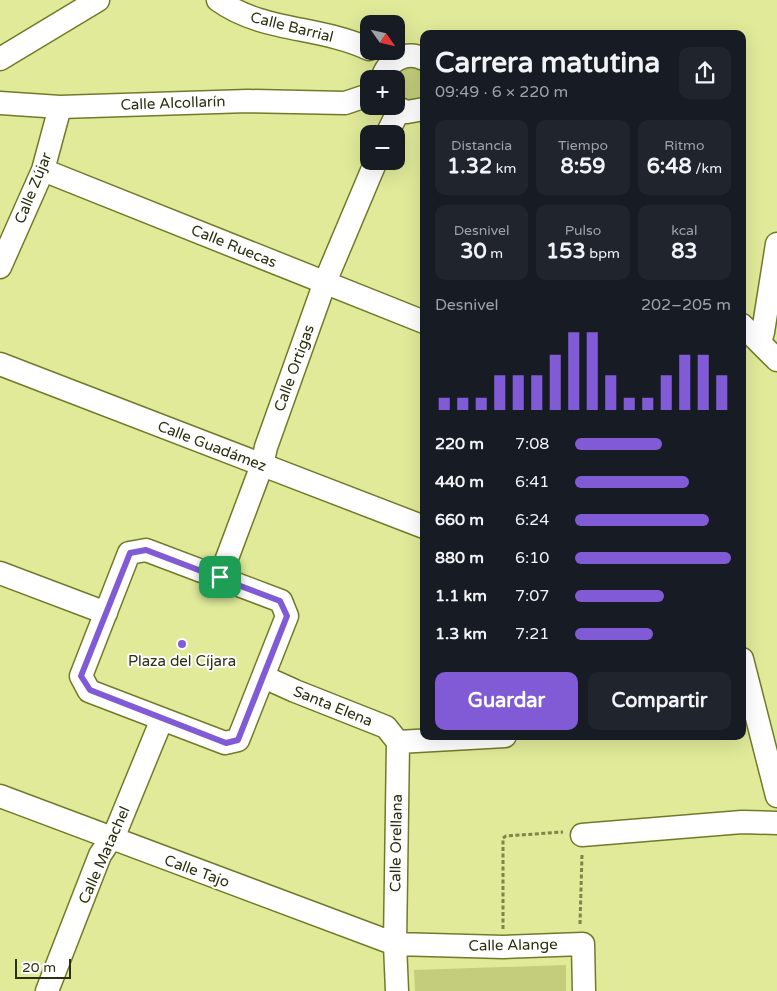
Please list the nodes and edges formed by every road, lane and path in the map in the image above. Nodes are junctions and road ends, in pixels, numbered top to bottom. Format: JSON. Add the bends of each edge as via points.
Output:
{"nodes":[{"id":1,"x":98,"y":0,"type":"edge"},
{"id":2,"x":218,"y":0,"type":"edge"},
{"id":3,"x":360,"y":46,"type":"edge"},
{"id":4,"x":420,"y":58,"type":"edge"},
{"id":5,"x":0,"y":59,"type":"edge"},
{"id":6,"x":382,"y":65,"type":"edge"},
{"id":7,"x":360,"y":98,"type":"edge"},
{"id":8,"x":0,"y":103,"type":"edge"},
{"id":9,"x":345,"y":103,"type":"junction"},
{"id":10,"x":360,"y":104,"type":"edge"},
{"id":11,"x":60,"y":107,"type":"junction"},
{"id":12,"x":420,"y":110,"type":"edge"},
{"id":13,"x":405,"y":111,"type":"edge"},
{"id":14,"x":43,"y":170,"type":"junction"},
{"id":15,"x":372,"y":170,"type":"edge"},
{"id":16,"x":777,"y":244,"type":"edge"},
{"id":17,"x":0,"y":267,"type":"edge"},
{"id":18,"x":325,"y":282,"type":"junction"},
{"id":19,"x":420,"y":320,"type":"edge"},
{"id":20,"x":746,"y":329,"type":"edge"},
{"id":21,"x":760,"y":342,"type":"junction"},
{"id":22,"x":777,"y":360,"type":"edge"},
{"id":23,"x":0,"y":364,"type":"edge"},
{"id":24,"x":262,"y":465,"type":"junction"},
{"id":25,"x":420,"y":525,"type":"edge"},
{"id":26,"x":0,"y":573,"type":"edge"},
{"id":27,"x":220,"y":577,"type":"junction"},
{"id":28,"x":106,"y":613,"type":"junction"},
{"id":29,"x":264,"y":677,"type":"junction"},
{"id":30,"x":746,"y":687,"type":"edge"},
{"id":31,"x":162,"y":719,"type":"junction"},
{"id":32,"x":751,"y":722,"type":"edge"},
{"id":33,"x":434,"y":740,"type":"edge"},
{"id":34,"x":398,"y":742,"type":"junction"},
{"id":35,"x":774,"y":772,"type":"edge"},
{"id":36,"x":0,"y":796,"type":"edge"},
{"id":37,"x":777,"y":796,"type":"edge"},
{"id":38,"x":777,"y":823,"type":"edge"},
{"id":39,"x":582,"y":835,"type":"junction"},
{"id":40,"x":110,"y":839,"type":"junction"},
{"id":41,"x":395,"y":944,"type":"junction"},
{"id":42,"x":583,"y":944,"type":"junction"},
{"id":43,"x":503,"y":947,"type":"junction"},
{"id":44,"x":47,"y":991,"type":"edge"},
{"id":45,"x":397,"y":991,"type":"edge"},
{"id":46,"x":584,"y":991,"type":"edge"}],
"edges":[{"from":1,"to":5,"type":"street"},
{"from":2,"to":3,"type":"street","name":"Calle Barrial","via":[[242,15]]},
{"from":4,"to":6,"type":"street","via":[[404,56]]},
{"from":7,"to":9,"type":"street","name":"Calle Alcollarín"},
{"from":8,"to":11,"type":"street","name":"Calle Alcollarín"},
{"from":9,"to":10,"type":"street","name":"Calle Alcollarín"},
{"from":9,"to":11,"type":"street","name":"Calle Alcollarín","via":[[248,101]]},
{"from":11,"to":14,"type":"street","name":"Calle Zújar"},
{"from":12,"to":13,"type":"street"},
{"from":14,"to":17,"type":"street","name":"Calle Zújar"},
{"from":14,"to":18,"type":"street","name":"Calle Ruecas"},
{"from":15,"to":18,"type":"street","name":"Calle Ortigas"},
{"from":16,"to":21,"type":"street"},
{"from":18,"to":19,"type":"street","name":"Calle Ruecas"},
{"from":18,"to":24,"type":"street","name":"Calle Ortigas"},
{"from":20,"to":21,"type":"street"},
{"from":21,"to":22,"type":"street"},
{"from":23,"to":24,"type":"street","name":"Calle Guadámez"},
{"from":24,"to":25,"type":"street","name":"Calle Guadámez"},
{"from":24,"to":27,"type":"street","name":"Calle Ortigas"},
{"from":26,"to":28,"type":"street"},
{"from":27,"to":28,"type":"street","via":[[146,550],[130,553]]},
{"from":27,"to":29,"type":"street","via":[[280,601],[287,616]]},
{"from":28,"to":31,"type":"street","via":[[81,676],[90,690]]},
{"from":29,"to":31,"type":"street","via":[[238,740],[226,743]]},
{"from":29,"to":34,"type":"street","name":"Santa Elena","via":[[386,727]]},
{"from":30,"to":32,"type":"street"},
{"from":31,"to":40,"type":"street","name":"Calle Matachel"},
{"from":32,"to":35,"type":"street"},
{"from":33,"to":34,"type":"street"},
{"from":34,"to":41,"type":"street","name":"Calle Orellana"},
{"from":35,"to":37,"type":"street"},
{"from":36,"to":40,"type":"street","name":"Calle Tajo"},
{"from":38,"to":39,"type":"street","via":[[742,822]]},
{"from":39,"to":42,"type":"path","via":[[580,933]]},
{"from":39,"to":43,"type":"path","via":[[582,830],[503,838]]},
{"from":40,"to":41,"type":"street","name":"Calle Tajo"},
{"from":40,"to":44,"type":"street","name":"Calle Matachel","via":[[100,855]]},
{"from":41,"to":43,"type":"street","name":"Calle Alange"},
{"from":41,"to":45,"type":"street","name":"Calle Orellana"},
{"from":42,"to":43,"type":"street","name":"Calle Alange"},
{"from":42,"to":46,"type":"street"}]}
